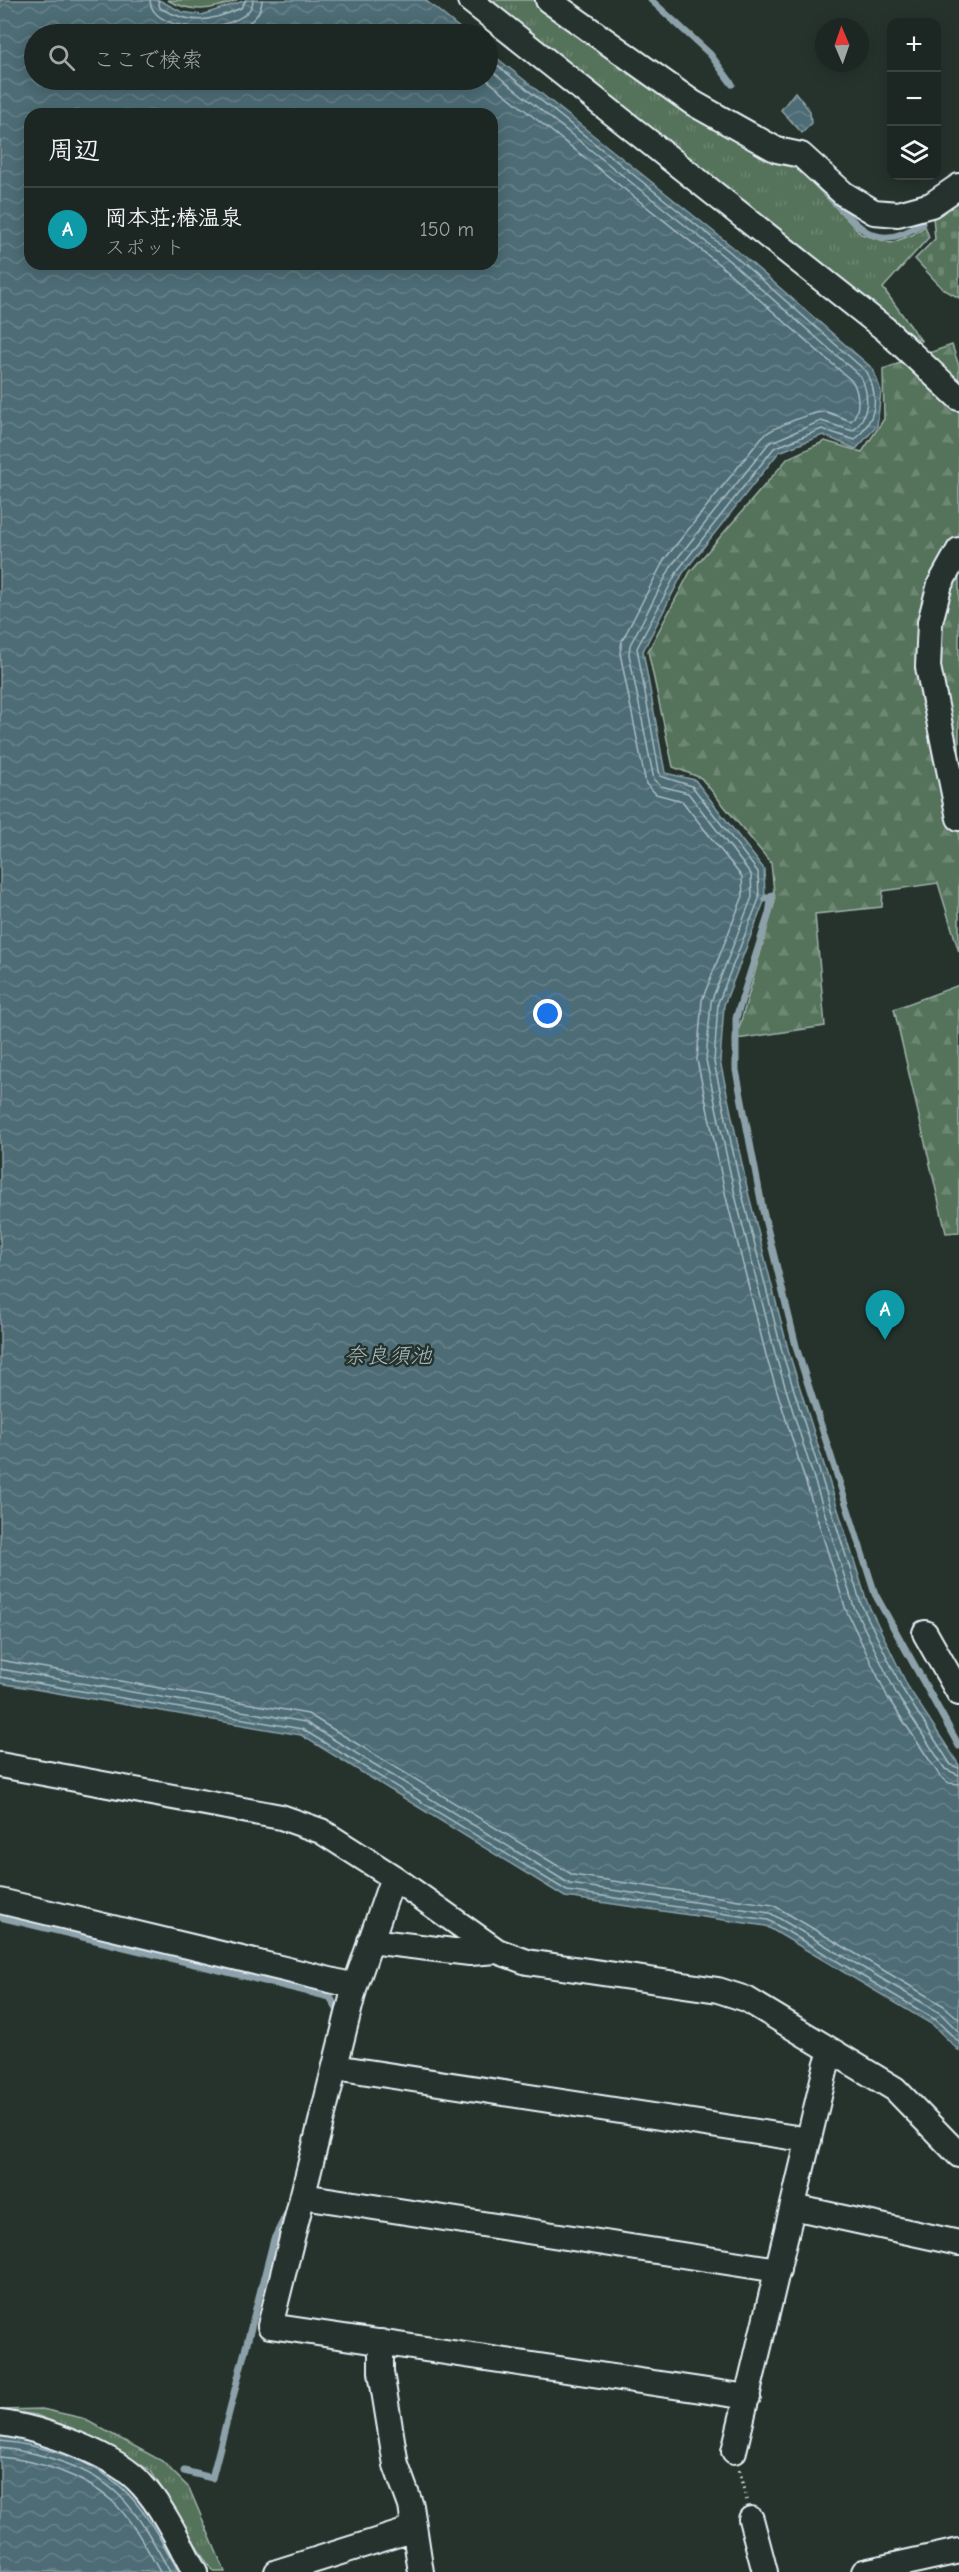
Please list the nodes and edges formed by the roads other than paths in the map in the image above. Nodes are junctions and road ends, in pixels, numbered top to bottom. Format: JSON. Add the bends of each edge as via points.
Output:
{"nodes":[{"id":1,"x":470,"y":0,"type":"edge"},
{"id":2,"x":548,"y":0,"type":"edge"},
{"id":3,"x":959,"y":186,"type":"edge"},
{"id":4,"x":959,"y":398,"type":"edge"},
{"id":5,"x":959,"y":550,"type":"edge"},
{"id":6,"x":959,"y":818,"type":"edge"},
{"id":7,"x":925,"y":1633,"type":"dead end"},
{"id":8,"x":959,"y":1693,"type":"edge"},
{"id":9,"x":0,"y":1765,"type":"edge"},
{"id":10,"x":393,"y":1877,"type":"junction"},
{"id":11,"x":0,"y":1902,"type":"edge"},
{"id":12,"x":370,"y":1941,"type":"junction"},
{"id":13,"x":497,"y":1951,"type":"junction"},
{"id":14,"x":356,"y":1986,"type":"junction"},
{"id":15,"x":835,"y":2052,"type":"junction"},
{"id":16,"x":335,"y":2067,"type":"junction"},
{"id":17,"x":809,"y":2140,"type":"junction"},
{"id":18,"x":959,"y":2155,"type":"edge"},
{"id":19,"x":303,"y":2196,"type":"junction"},
{"id":20,"x":793,"y":2207,"type":"junction"},
{"id":21,"x":959,"y":2243,"type":"edge"},
{"id":22,"x":778,"y":2270,"type":"junction"},
{"id":23,"x":381,"y":2342,"type":"junction"},
{"id":24,"x":748,"y":2397,"type":"junction"},
{"id":25,"x":0,"y":2423,"type":"edge"},
{"id":26,"x":734,"y":2451,"type":"road end"},
{"id":27,"x":751,"y":2518,"type":"road end"},
{"id":28,"x":414,"y":2529,"type":"junction"},
{"id":29,"x":959,"y":2551,"type":"edge"},
{"id":30,"x":195,"y":2572,"type":"edge"},
{"id":31,"x":277,"y":2572,"type":"edge"},
{"id":32,"x":421,"y":2572,"type":"edge"},
{"id":33,"x":765,"y":2572,"type":"edge"},
{"id":34,"x":864,"y":2572,"type":"edge"}],
"edges":[{"from":1,"to":4,"type":"street","via":[[885,329]]},
{"from":2,"to":3,"type":"street","via":[[693,103],[777,150],[801,155],[844,194],[874,212],[898,214],[931,205]]},
{"from":5,"to":6,"type":"street","via":[[937,593],[930,622],[928,667]]},
{"from":7,"to":8,"type":"street"},
{"from":9,"to":10,"type":"street","via":[[281,1817],[321,1831]]},
{"from":10,"to":12,"type":"street"},
{"from":10,"to":13,"type":"street"},
{"from":11,"to":14,"type":"street"},
{"from":12,"to":13,"type":"street","via":[[470,1953]]},
{"from":12,"to":14,"type":"street"},
{"from":13,"to":15,"type":"street","via":[[527,1962],[718,1990],[746,1999]]},
{"from":14,"to":16,"type":"street"},
{"from":15,"to":17,"type":"street","via":[[827,2063]]},
{"from":15,"to":18,"type":"street","via":[[895,2089]]},
{"from":16,"to":17,"type":"street"},
{"from":16,"to":19,"type":"street"},
{"from":17,"to":20,"type":"street"},
{"from":19,"to":22,"type":"street"},
{"from":19,"to":23,"type":"street","via":[[270,2326]]},
{"from":20,"to":21,"type":"street"},
{"from":20,"to":22,"type":"street"},
{"from":22,"to":24,"type":"street"},
{"from":23,"to":24,"type":"street"},
{"from":23,"to":28,"type":"street","via":[[381,2372],[396,2465],[411,2506]]},
{"from":24,"to":26,"type":"street"},
{"from":25,"to":30,"type":"street","via":[[40,2430],[122,2468],[141,2483],[159,2507]]},
{"from":27,"to":33,"type":"street"},
{"from":28,"to":31,"type":"street"},
{"from":28,"to":32,"type":"street"},
{"from":29,"to":34,"type":"street"}]}
